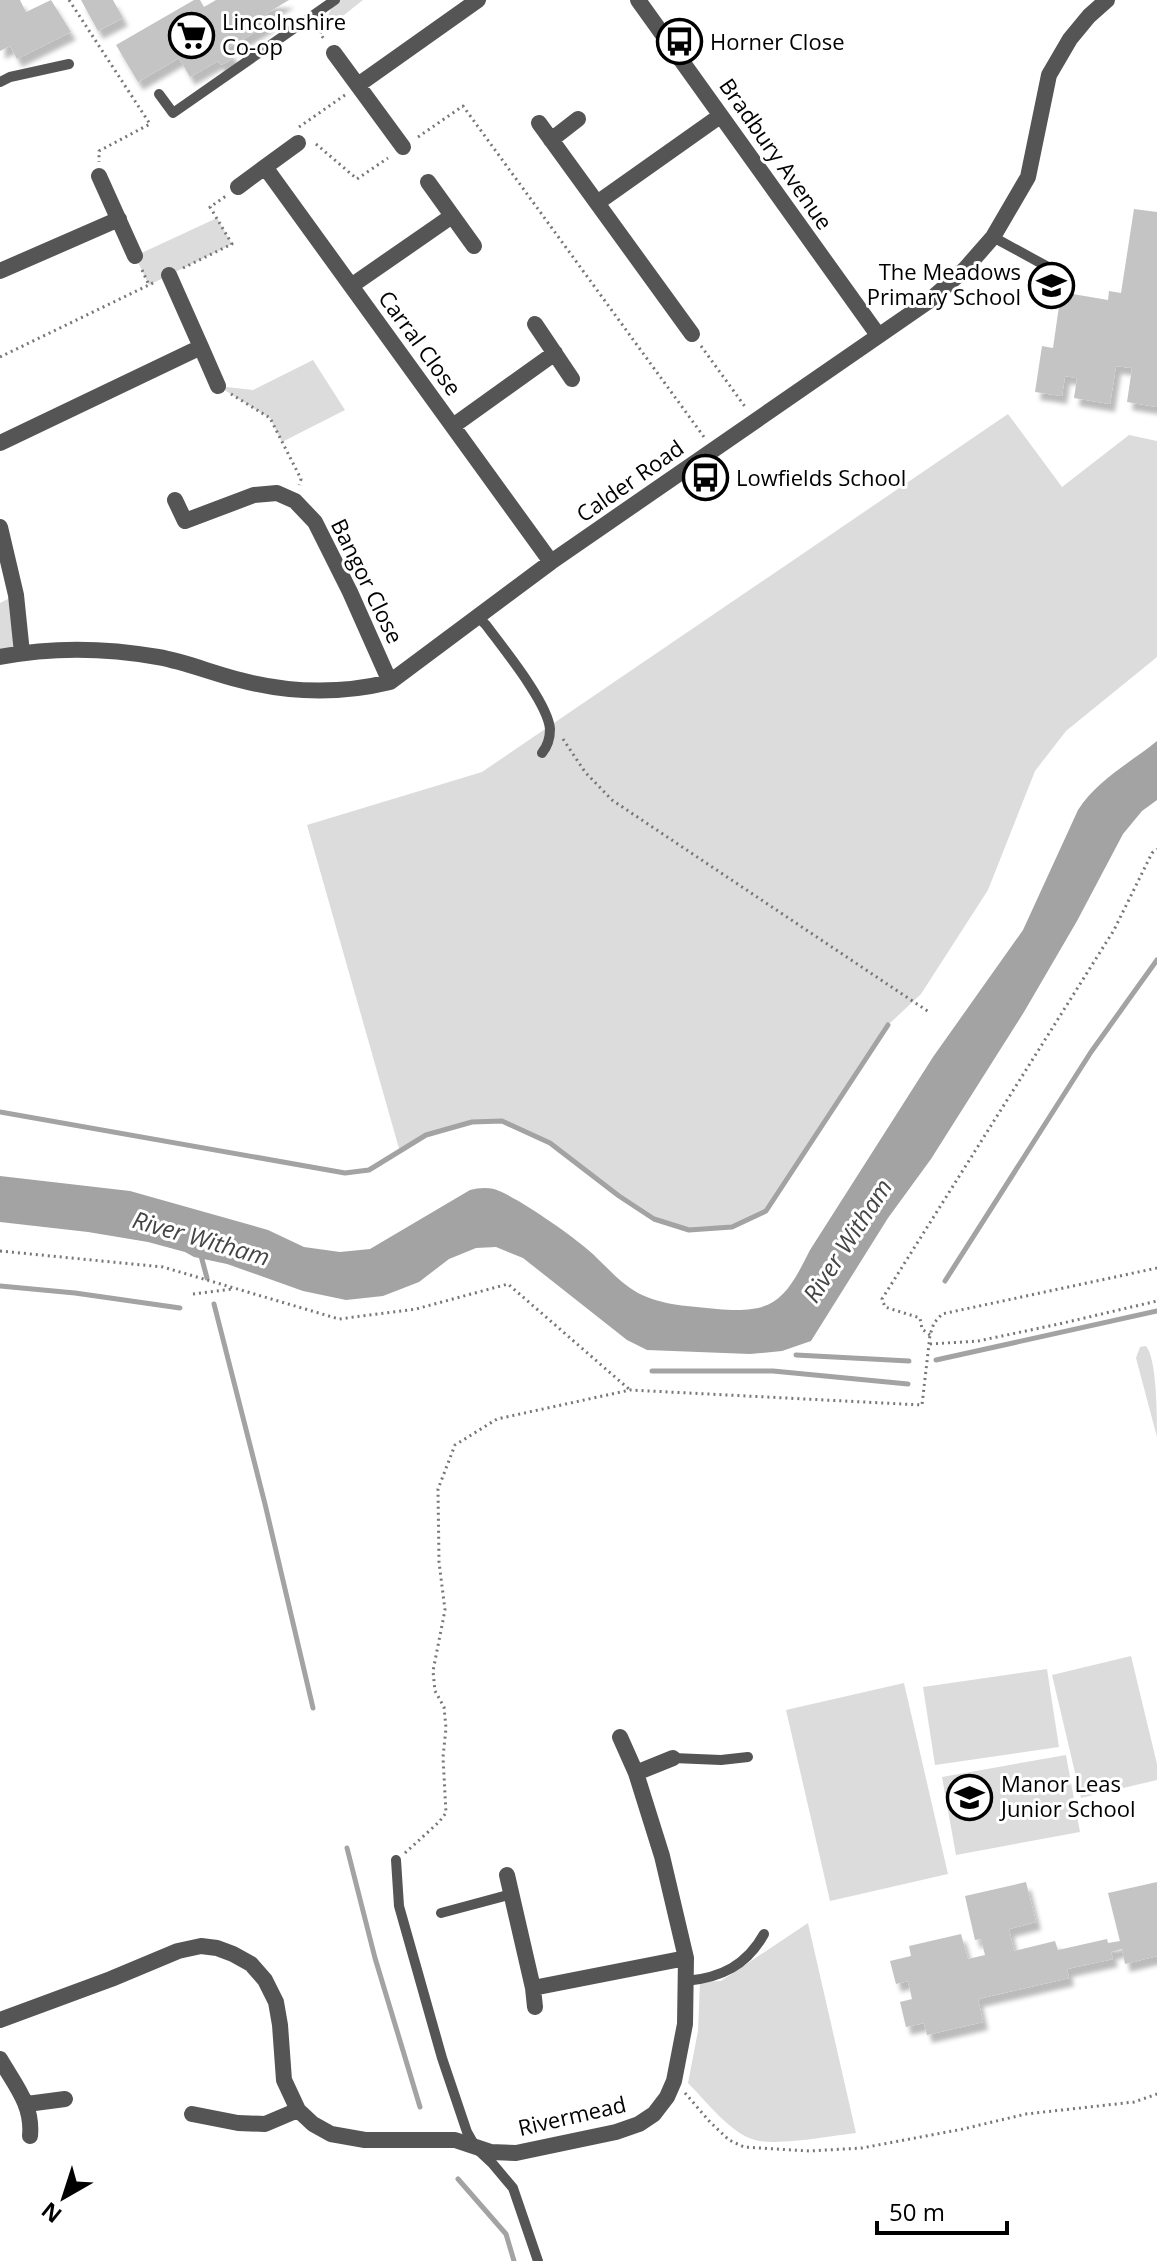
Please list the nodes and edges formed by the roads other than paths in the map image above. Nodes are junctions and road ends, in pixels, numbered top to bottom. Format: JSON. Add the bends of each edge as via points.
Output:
{"nodes":[{"id":1,"x":335,"y":0,"type":"edge"},
{"id":2,"x":478,"y":0,"type":"edge"},
{"id":3,"x":638,"y":0,"type":"edge"},
{"id":4,"x":1107,"y":0,"type":"edge"},
{"id":5,"x":334,"y":53,"type":"road end"},
{"id":6,"x":69,"y":64,"type":"dead end"},
{"id":7,"x":0,"y":82,"type":"edge"},
{"id":8,"x":358,"y":85,"type":"junction"},
{"id":9,"x":159,"y":94,"type":"dead end"},
{"id":10,"x":720,"y":116,"type":"junction"},
{"id":11,"x":578,"y":119,"type":"dead end"},
{"id":12,"x":539,"y":123,"type":"dead end"},
{"id":13,"x":551,"y":140,"type":"junction"},
{"id":14,"x":304,"y":141,"type":"road end"},
{"id":15,"x":403,"y":147,"type":"road end"},
{"id":16,"x":265,"y":167,"type":"junction"},
{"id":17,"x":99,"y":176,"type":"road end"},
{"id":18,"x":428,"y":182,"type":"dead end"},
{"id":19,"x":238,"y":187,"type":"road end"},
{"id":20,"x":597,"y":203,"type":"junction"},
{"id":21,"x":452,"y":216,"type":"junction"},
{"id":22,"x":119,"y":219,"type":"junction"},
{"id":23,"x":993,"y":237,"type":"junction"},
{"id":24,"x":474,"y":246,"type":"dead end"},
{"id":25,"x":135,"y":256,"type":"dead end"},
{"id":26,"x":1048,"y":267,"type":"dead end"},
{"id":27,"x":0,"y":271,"type":"edge"},
{"id":28,"x":169,"y":275,"type":"road end"},
{"id":29,"x":351,"y":286,"type":"junction"},
{"id":30,"x":535,"y":324,"type":"dead end"},
{"id":31,"x":692,"y":334,"type":"road end"},
{"id":32,"x":878,"y":335,"type":"junction"},
{"id":33,"x":201,"y":347,"type":"junction"},
{"id":34,"x":555,"y":353,"type":"junction"},
{"id":35,"x":572,"y":379,"type":"dead end"},
{"id":36,"x":218,"y":386,"type":"road end"},
{"id":37,"x":453,"y":426,"type":"junction"},
{"id":38,"x":0,"y":443,"type":"edge"},
{"id":39,"x":175,"y":500,"type":"dead end"},
{"id":40,"x":0,"y":527,"type":"edge"},
{"id":41,"x":551,"y":562,"type":"junction"},
{"id":42,"x":478,"y":617,"type":"junction"},
{"id":43,"x":22,"y":653,"type":"junction"},
{"id":44,"x":0,"y":657,"type":"edge"},
{"id":45,"x":390,"y":682,"type":"junction"},
{"id":46,"x":542,"y":753,"type":"dead end"},
{"id":47,"x":620,"y":1737,"type":"dead end"},
{"id":48,"x":748,"y":1757,"type":"dead end"},
{"id":49,"x":673,"y":1758,"type":"joint"},
{"id":50,"x":636,"y":1773,"type":"junction"},
{"id":51,"x":396,"y":1860,"type":"road end"},
{"id":52,"x":507,"y":1875,"type":"dead end"},
{"id":53,"x":512,"y":1894,"type":"junction"},
{"id":54,"x":441,"y":1913,"type":"dead end"},
{"id":55,"x":764,"y":1934,"type":"dead end"},
{"id":56,"x":686,"y":1958,"type":"junction"},
{"id":57,"x":686,"y":1981,"type":"junction"},
{"id":58,"x":533,"y":1988,"type":"junction"},
{"id":59,"x":535,"y":2007,"type":"dead end"},
{"id":60,"x":0,"y":2020,"type":"edge"},
{"id":61,"x":0,"y":2059,"type":"edge"},
{"id":62,"x":65,"y":2099,"type":"dead end"},
{"id":63,"x":27,"y":2104,"type":"junction"},
{"id":64,"x":298,"y":2110,"type":"junction"},
{"id":65,"x":192,"y":2114,"type":"dead end"},
{"id":66,"x":30,"y":2136,"type":"dead end"},
{"id":67,"x":476,"y":2148,"type":"junction"},
{"id":68,"x":538,"y":2261,"type":"edge"}],
"edges":[{"from":1,"to":9,"type":"lane","via":[[173,113]]},
{"from":2,"to":8,"type":"street"},
{"from":3,"to":10,"type":"street","name":"Bradbury Avenue"},
{"from":4,"to":23,"type":"street","name":"Calder Road","via":[[1070,39],[1049,75],[1028,177]]},
{"from":5,"to":8,"type":"street"},
{"from":6,"to":7,"type":"lane"},
{"from":8,"to":15,"type":"street"},
{"from":10,"to":20,"type":"street"},
{"from":10,"to":32,"type":"street","name":"Bradbury Avenue"},
{"from":11,"to":13,"type":"street"},
{"from":12,"to":13,"type":"street"},
{"from":13,"to":20,"type":"street"},
{"from":14,"to":16,"type":"street"},
{"from":16,"to":19,"type":"street"},
{"from":16,"to":29,"type":"street","name":"Carral Close"},
{"from":17,"to":22,"type":"street"},
{"from":18,"to":21,"type":"street"},
{"from":20,"to":31,"type":"street"},
{"from":21,"to":24,"type":"street"},
{"from":21,"to":29,"type":"street","name":"Carral Close"},
{"from":22,"to":25,"type":"street"},
{"from":22,"to":27,"type":"street"},
{"from":23,"to":26,"type":"lane"},
{"from":23,"to":32,"type":"street","name":"Calder Road","via":[[929,301]]},
{"from":28,"to":33,"type":"street"},
{"from":29,"to":37,"type":"street","name":"Carral Close"},
{"from":30,"to":34,"type":"street"},
{"from":32,"to":41,"type":"street","name":"Calder Road"},
{"from":33,"to":36,"type":"street"},
{"from":33,"to":38,"type":"street"},
{"from":34,"to":35,"type":"street"},
{"from":34,"to":37,"type":"street","name":"Carral Close"},
{"from":37,"to":41,"type":"street","name":"Carral Close"},
{"from":39,"to":45,"type":"street","name":"Bangor Close","via":[[185,521],[254,495],[277,493],[295,501],[315,522]]},
{"from":40,"to":43,"type":"street","via":[[16,595]]},
{"from":41,"to":42,"type":"street","name":"Calder Road"},
{"from":42,"to":45,"type":"street","name":"Calder Road"},
{"from":42,"to":46,"type":"lane","via":[[544,711],[550,730]]},
{"from":43,"to":44,"type":"street","name":"Calder Road"},
{"from":43,"to":45,"type":"street","name":"Calder Road","via":[[90,650],[157,657],[283,689],[363,689]]},
{"from":47,"to":50,"type":"street","name":"Rivermead"},
{"from":48,"to":49,"type":"lane"},
{"from":49,"to":50,"type":"street"},
{"from":50,"to":56,"type":"street","name":"Rivermead"},
{"from":51,"to":67,"type":"lane","via":[[403,1921],[442,2058]]},
{"from":52,"to":53,"type":"street"},
{"from":53,"to":54,"type":"lane"},
{"from":53,"to":58,"type":"street"},
{"from":55,"to":57,"type":"lane","via":[[757,1948],[727,1971]]},
{"from":56,"to":57,"type":"street","name":"Rivermead"},
{"from":56,"to":58,"type":"street"},
{"from":57,"to":67,"type":"street","name":"Rivermead","via":[[685,2024],[674,2081],[654,2114],[616,2132],[516,2153]]},
{"from":58,"to":59,"type":"street"},
{"from":60,"to":64,"type":"street","via":[[178,1951],[217,1948],[251,1964],[265,1980],[276,2002],[284,2080]]},
{"from":61,"to":63,"type":"street"},
{"from":62,"to":63,"type":"street"},
{"from":63,"to":66,"type":"street"},
{"from":64,"to":65,"type":"street","via":[[265,2124]]},
{"from":64,"to":67,"type":"street","name":"Rivermead","via":[[331,2134],[365,2140],[455,2140]]},
{"from":67,"to":68,"type":"lane","via":[[513,2188]]}]}
